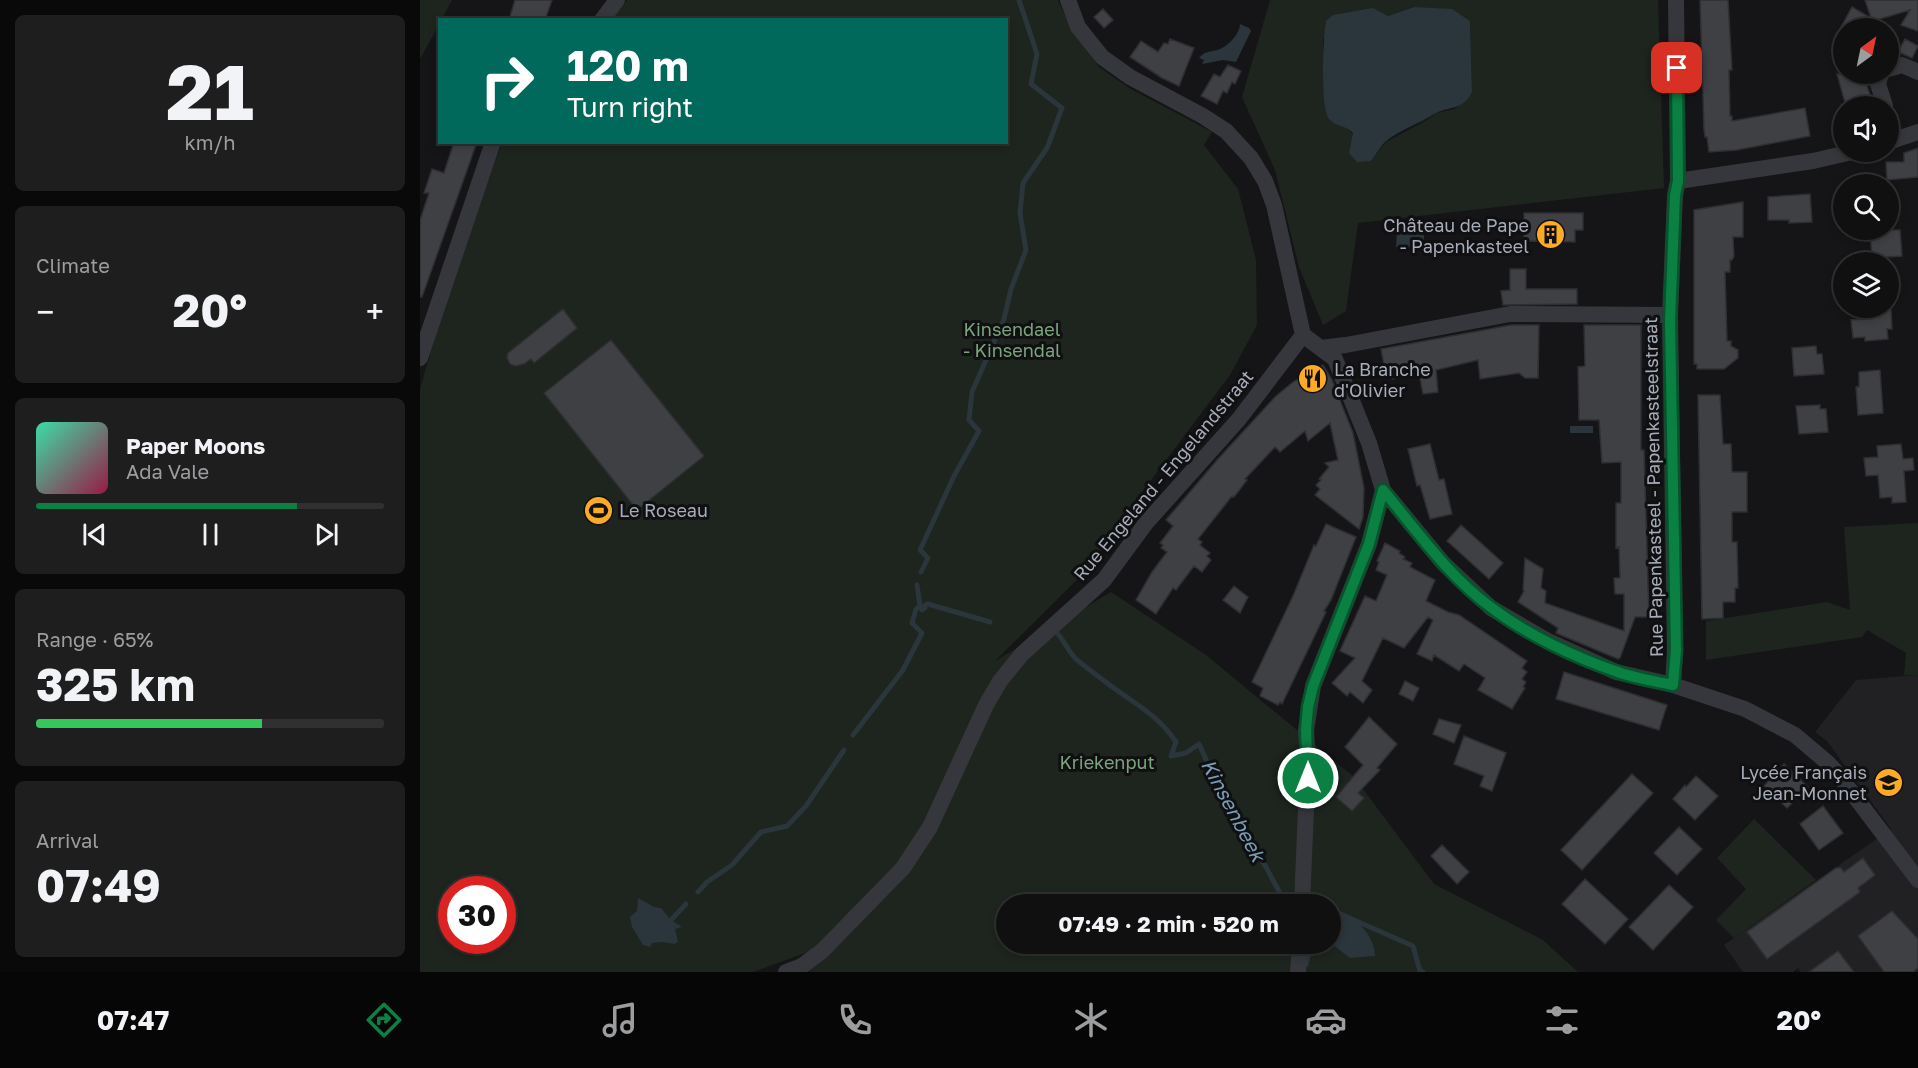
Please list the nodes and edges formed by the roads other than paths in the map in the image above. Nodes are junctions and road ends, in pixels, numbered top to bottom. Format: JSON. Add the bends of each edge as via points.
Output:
{"nodes":[{"id":1,"x":617,"y":0,"type":"edge"},
{"id":2,"x":1068,"y":0,"type":"edge"},
{"id":3,"x":1676,"y":0,"type":"edge"},
{"id":4,"x":604,"y":18,"type":"edge"},
{"id":5,"x":1899,"y":66,"type":"edge"},
{"id":6,"x":1918,"y":72,"type":"edge"},
{"id":7,"x":1918,"y":132,"type":"edge"},
{"id":8,"x":1899,"y":139,"type":"edge"},
{"id":9,"x":492,"y":144,"type":"edge"},
{"id":10,"x":1833,"y":156,"type":"edge"},
{"id":11,"x":1678,"y":181,"type":"junction"},
{"id":12,"x":1670,"y":315,"type":"junction"},
{"id":13,"x":1303,"y":335,"type":"junction"},
{"id":14,"x":1321,"y":348,"type":"junction"},
{"id":15,"x":420,"y":358,"type":"edge"},
{"id":16,"x":1383,"y":490,"type":"junction"},
{"id":17,"x":1673,"y":685,"type":"junction"},
{"id":18,"x":1918,"y":880,"type":"edge"},
{"id":19,"x":1302,"y":894,"type":"edge"},
{"id":20,"x":1299,"y":954,"type":"edge"},
{"id":21,"x":786,"y":972,"type":"edge"},
{"id":22,"x":1298,"y":972,"type":"edge"}],
"edges":[{"from":1,"to":4,"type":"street"},
{"from":2,"to":13,"type":"street","via":[[1078,27],[1102,57],[1226,131],[1251,158],[1274,205]]},
{"from":3,"to":11,"type":"street","name":"Rue Papenkasteel - Papenkasteelstraat"},
{"from":5,"to":6,"type":"street"},
{"from":7,"to":8,"type":"street"},
{"from":9,"to":15,"type":"street"},
{"from":10,"to":11,"type":"street"},
{"from":11,"to":12,"type":"street","name":"Rue Papenkasteel - Papenkasteelstraat"},
{"from":12,"to":14,"type":"street","via":[[1510,314]]},
{"from":12,"to":17,"type":"street","name":"Rue Papenkasteel - Papenkasteelstraat","via":[[1676,650]]},
{"from":13,"to":14,"type":"street"},
{"from":13,"to":21,"type":"street","name":"Rue Engeland - Engelandstraat","via":[[1239,419],[1146,523],[1104,580],[1022,654],[1000,681],[930,827],[903,868],[822,951]]},
{"from":14,"to":16,"type":"street","via":[[1335,359],[1369,442]]},
{"from":16,"to":17,"type":"street","via":[[1443,563],[1491,608],[1585,659],[1616,672]]},
{"from":16,"to":19,"type":"street","via":[[1369,544],[1308,707]]},
{"from":17,"to":18,"type":"street","via":[[1745,709],[1795,735],[1837,773]]},
{"from":20,"to":22,"type":"street"}]}
